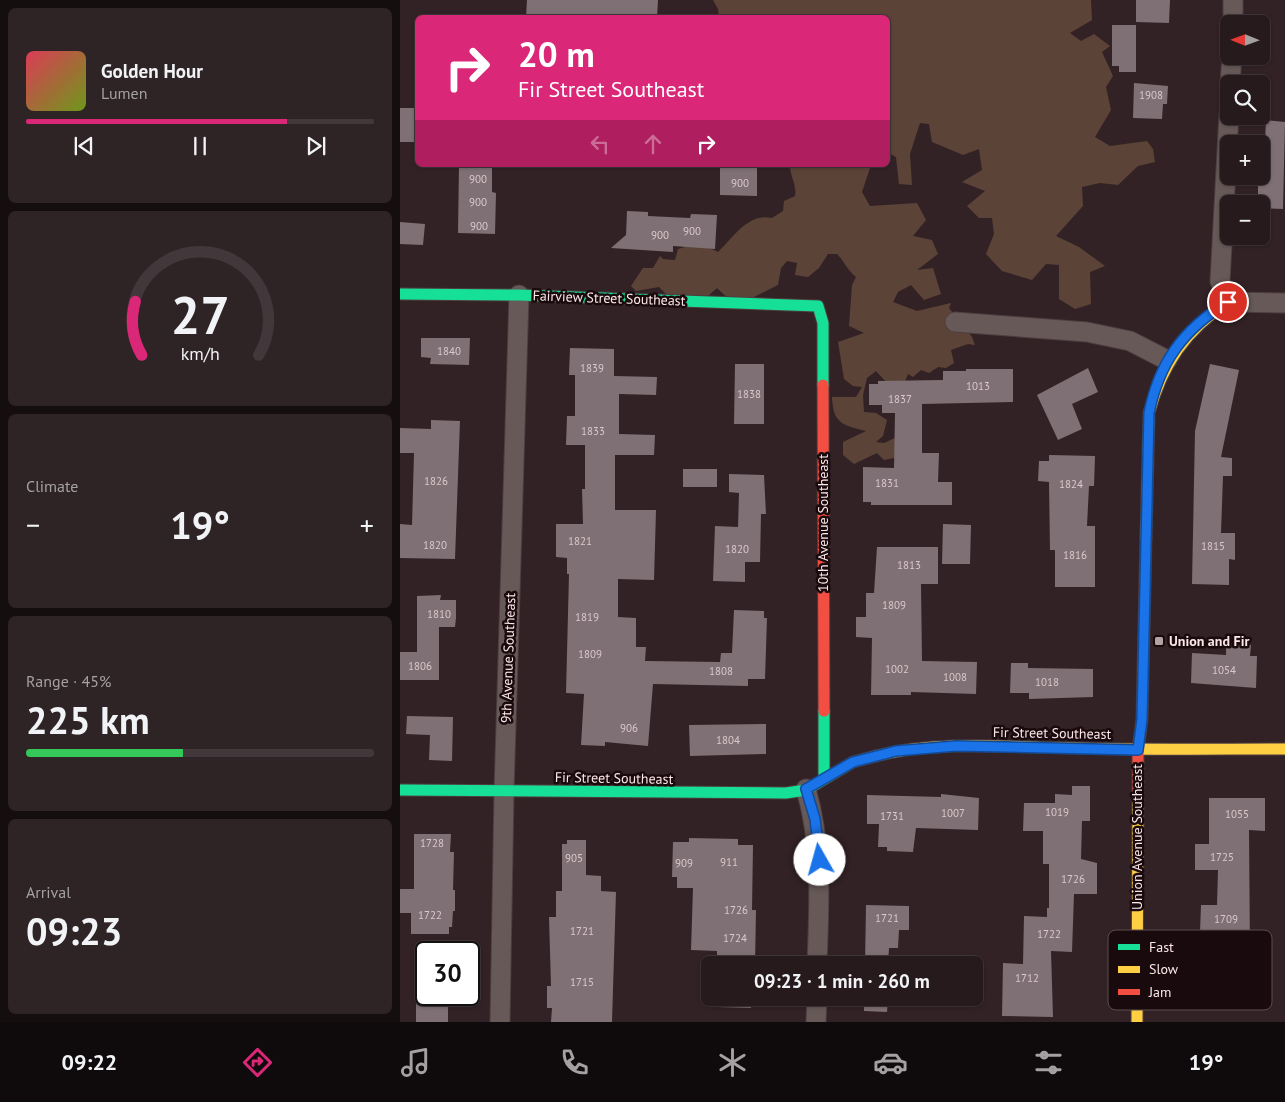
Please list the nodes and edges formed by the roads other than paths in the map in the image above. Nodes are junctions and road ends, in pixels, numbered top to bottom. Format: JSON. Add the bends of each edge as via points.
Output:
{"nodes":[{"id":1,"x":1233,"y":0,"type":"edge"},
{"id":2,"x":1233,"y":15,"type":"edge"},
{"id":3,"x":1228,"y":125,"type":"edge"},
{"id":4,"x":400,"y":294,"type":"edge"},
{"id":5,"x":519,"y":295,"type":"junction"},
{"id":6,"x":1228,"y":302,"type":"junction"},
{"id":7,"x":1285,"y":303,"type":"edge"},
{"id":8,"x":818,"y":306,"type":"joint"},
{"id":9,"x":955,"y":322,"type":"dead end"},
{"id":10,"x":1167,"y":360,"type":"junction"},
{"id":11,"x":1285,"y":749,"type":"edge"},
{"id":12,"x":1138,"y":750,"type":"junction"},
{"id":13,"x":824,"y":778,"type":"junction"},
{"id":14,"x":806,"y":789,"type":"junction"},
{"id":15,"x":400,"y":790,"type":"edge"},
{"id":16,"x":504,"y":792,"type":"junction"},
{"id":17,"x":1137,"y":930,"type":"edge"},
{"id":18,"x":817,"y":956,"type":"edge"},
{"id":19,"x":817,"y":1006,"type":"edge"},
{"id":20,"x":500,"y":1022,"type":"edge"},
{"id":21,"x":816,"y":1022,"type":"edge"}],
"edges":[{"from":1,"to":2,"type":"street"},
{"from":3,"to":6,"type":"street","via":[[1220,281]]},
{"from":4,"to":5,"type":"street","name":"Fairview Street Southeast"},
{"from":5,"to":8,"type":"street","name":"Fairview Street Southeast"},
{"from":5,"to":16,"type":"street","name":"9th Avenue Southeast"},
{"from":6,"to":7,"type":"street"},
{"from":6,"to":10,"type":"street","name":"Union Avenue Southeast","via":[[1209,313],[1177,345]]},
{"from":8,"to":13,"type":"street","name":"10th Avenue Southeast","via":[[823,322]]},
{"from":9,"to":10,"type":"street","via":[[1087,332],[1130,341]]},
{"from":10,"to":12,"type":"street","name":"Union Avenue Southeast","via":[[1149,413],[1142,719]]},
{"from":11,"to":12,"type":"street","name":"Fir Street Southeast"},
{"from":12,"to":13,"type":"street","name":"Fir Street Southeast","via":[[956,746],[896,751],[853,762]]},
{"from":12,"to":17,"type":"street","name":"Union Avenue Southeast"},
{"from":13,"to":14,"type":"street","name":"Fir Street Southeast"},
{"from":14,"to":16,"type":"street","name":"Fir Street Southeast","via":[[786,793]]},
{"from":14,"to":18,"type":"street","via":[[815,819],[820,860]]},
{"from":15,"to":16,"type":"street","name":"Fir Street Southeast"},
{"from":16,"to":20,"type":"street","name":"9th Avenue Southeast"},
{"from":19,"to":21,"type":"street"}]}
